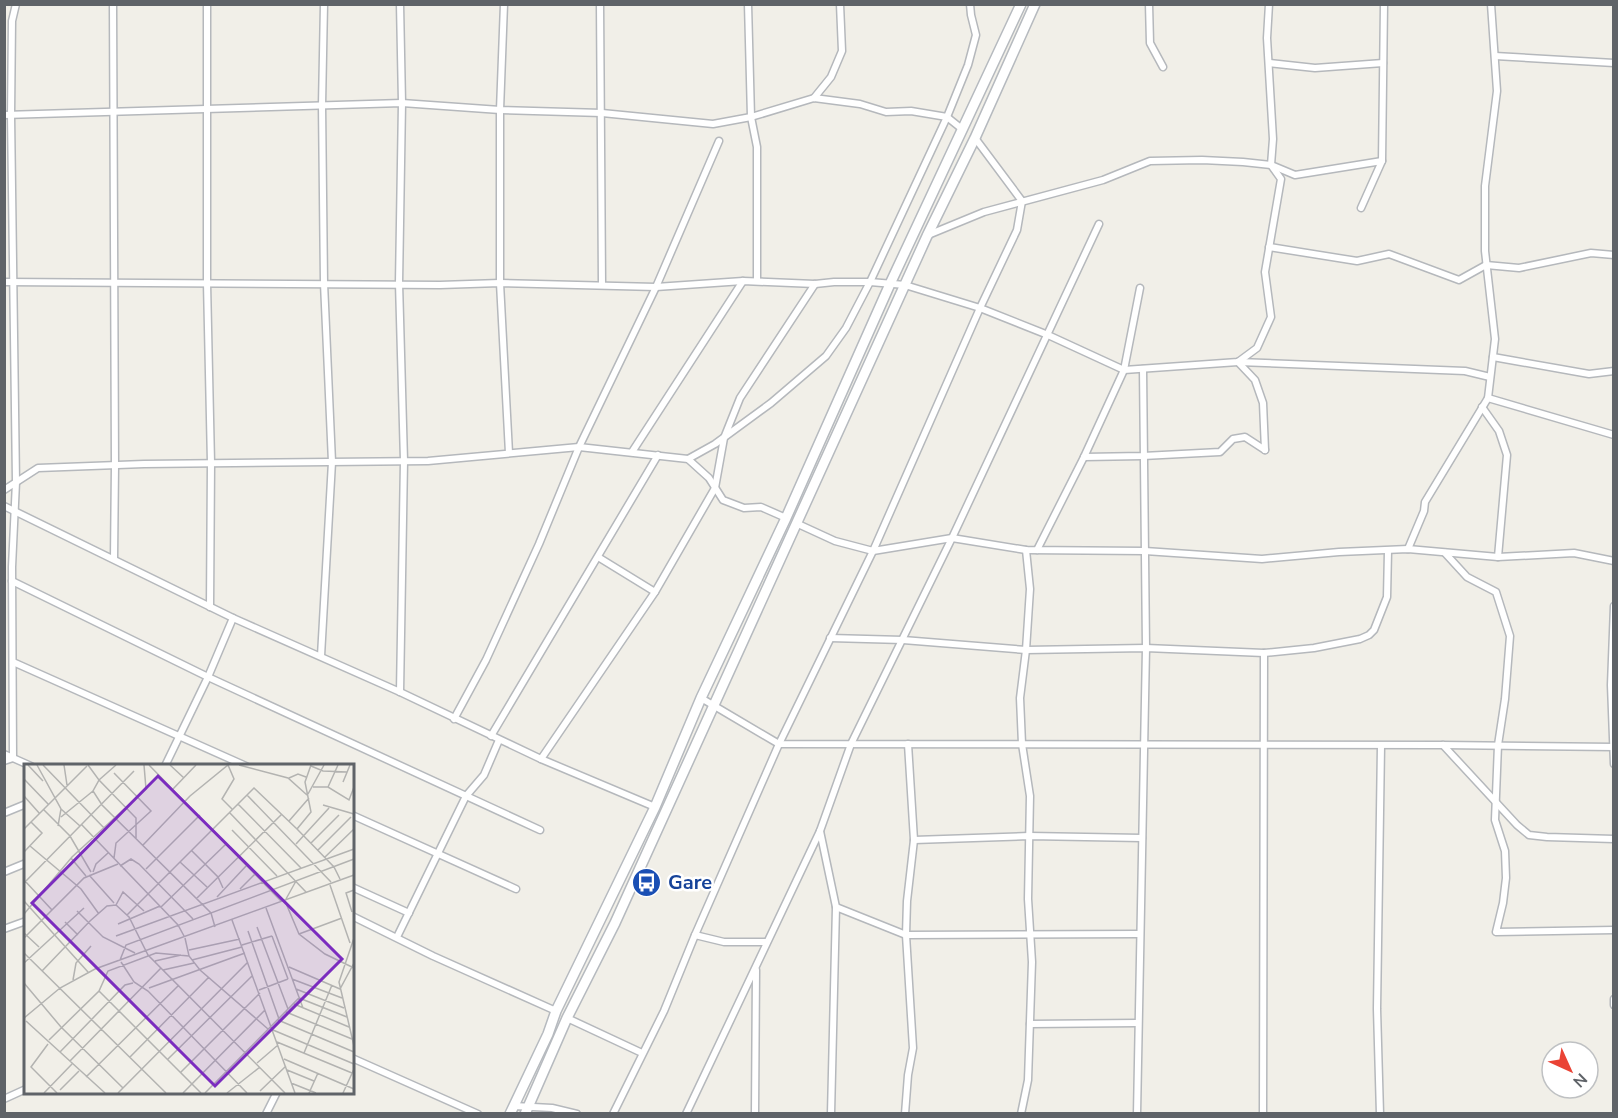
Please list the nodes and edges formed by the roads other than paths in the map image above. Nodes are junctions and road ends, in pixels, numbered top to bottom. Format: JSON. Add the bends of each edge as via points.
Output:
{"nodes":[{"id":1,"x":16,"y":4,"type":"edge"},
{"id":2,"x":113,"y":4,"type":"edge"},
{"id":3,"x":207,"y":4,"type":"edge"},
{"id":4,"x":324,"y":4,"type":"edge"},
{"id":5,"x":399,"y":4,"type":"edge"},
{"id":6,"x":504,"y":4,"type":"edge"},
{"id":7,"x":600,"y":4,"type":"edge"},
{"id":8,"x":748,"y":4,"type":"edge"},
{"id":9,"x":840,"y":4,"type":"edge"},
{"id":10,"x":970,"y":4,"type":"edge"},
{"id":11,"x":1021,"y":4,"type":"edge"},
{"id":12,"x":1035,"y":4,"type":"edge"},
{"id":13,"x":1149,"y":4,"type":"edge"},
{"id":14,"x":1269,"y":4,"type":"edge"},
{"id":15,"x":1384,"y":4,"type":"edge"},
{"id":16,"x":1491,"y":4,"type":"edge"},
{"id":17,"x":1495,"y":56,"type":"junction"},
{"id":18,"x":1269,"y":63,"type":"junction"},
{"id":19,"x":1383,"y":63,"type":"junction"},
{"id":20,"x":1614,"y":63,"type":"edge"},
{"id":21,"x":1163,"y":67,"type":"dead end"},
{"id":22,"x":814,"y":98,"type":"junction"},
{"id":23,"x":402,"y":103,"type":"junction"},
{"id":24,"x":322,"y":105,"type":"junction"},
{"id":25,"x":207,"y":109,"type":"junction"},
{"id":26,"x":500,"y":110,"type":"junction"},
{"id":27,"x":114,"y":111,"type":"junction"},
{"id":28,"x":602,"y":112,"type":"junction"},
{"id":29,"x":8,"y":115,"type":"edge"},
{"id":30,"x":751,"y":117,"type":"junction"},
{"id":31,"x":947,"y":117,"type":"junction"},
{"id":32,"x":962,"y":129,"type":"junction"},
{"id":33,"x":975,"y":138,"type":"junction"},
{"id":34,"x":719,"y":141,"type":"dead end"},
{"id":35,"x":1382,"y":161,"type":"junction"},
{"id":36,"x":1271,"y":165,"type":"junction"},
{"id":37,"x":1022,"y":201,"type":"junction"},
{"id":38,"x":1361,"y":208,"type":"dead end"},
{"id":39,"x":1099,"y":224,"type":"dead end"},
{"id":40,"x":927,"y":236,"type":"junction"},
{"id":41,"x":1269,"y":247,"type":"junction"},
{"id":42,"x":1614,"y":255,"type":"edge"},
{"id":43,"x":1486,"y":265,"type":"junction"},
{"id":44,"x":743,"y":280,"type":"junction"},
{"id":45,"x":757,"y":281,"type":"junction"},
{"id":46,"x":4,"y":282,"type":"edge"},
{"id":47,"x":14,"y":282,"type":"junction"},
{"id":48,"x":870,"y":282,"type":"junction"},
{"id":49,"x":324,"y":283,"type":"junction"},
{"id":50,"x":399,"y":283,"type":"junction"},
{"id":51,"x":500,"y":283,"type":"junction"},
{"id":52,"x":114,"y":284,"type":"junction"},
{"id":53,"x":207,"y":284,"type":"junction"},
{"id":54,"x":602,"y":284,"type":"junction"},
{"id":55,"x":815,"y":284,"type":"junction"},
{"id":56,"x":890,"y":284,"type":"junction"},
{"id":57,"x":905,"y":285,"type":"junction"},
{"id":58,"x":656,"y":287,"type":"junction"},
{"id":59,"x":1140,"y":288,"type":"dead end"},
{"id":60,"x":980,"y":308,"type":"junction"},
{"id":61,"x":1048,"y":335,"type":"junction"},
{"id":62,"x":1493,"y":357,"type":"junction"},
{"id":63,"x":1238,"y":362,"type":"junction"},
{"id":64,"x":1143,"y":369,"type":"junction"},
{"id":65,"x":1124,"y":370,"type":"junction"},
{"id":66,"x":1614,"y":371,"type":"edge"},
{"id":67,"x":1490,"y":377,"type":"junction"},
{"id":68,"x":1488,"y":398,"type":"junction"},
{"id":69,"x":1482,"y":407,"type":"junction"},
{"id":70,"x":1614,"y":435,"type":"edge"},
{"id":71,"x":724,"y":438,"type":"junction"},
{"id":72,"x":579,"y":447,"type":"junction"},
{"id":73,"x":632,"y":452,"type":"junction"},
{"id":74,"x":509,"y":453,"type":"junction"},
{"id":75,"x":658,"y":455,"type":"junction"},
{"id":76,"x":1143,"y":456,"type":"junction"},
{"id":77,"x":1084,"y":457,"type":"junction"},
{"id":78,"x":688,"y":459,"type":"junction"},
{"id":79,"x":404,"y":461,"type":"junction"},
{"id":80,"x":332,"y":462,"type":"junction"},
{"id":81,"x":211,"y":463,"type":"junction"},
{"id":82,"x":115,"y":465,"type":"junction"},
{"id":83,"x":16,"y":482,"type":"junction"},
{"id":84,"x":715,"y":488,"type":"junction"},
{"id":85,"x":4,"y":490,"type":"edge"},
{"id":86,"x":4,"y":506,"type":"edge"},
{"id":87,"x":16,"y":511,"type":"junction"},
{"id":88,"x":786,"y":518,"type":"junction"},
{"id":89,"x":798,"y":524,"type":"junction"},
{"id":90,"x":952,"y":538,"type":"junction"},
{"id":91,"x":1408,"y":549,"type":"junction"},
{"id":92,"x":1026,"y":550,"type":"junction"},
{"id":93,"x":1037,"y":550,"type":"junction"},
{"id":94,"x":1388,"y":550,"type":"junction"},
{"id":95,"x":873,"y":551,"type":"junction"},
{"id":96,"x":1145,"y":551,"type":"junction"},
{"id":97,"x":1444,"y":552,"type":"junction"},
{"id":98,"x":598,"y":557,"type":"junction"},
{"id":99,"x":1498,"y":557,"type":"junction"},
{"id":100,"x":114,"y":559,"type":"junction"},
{"id":101,"x":1614,"y":561,"type":"edge"},
{"id":102,"x":12,"y":567,"type":"junction"},
{"id":103,"x":4,"y":570,"type":"edge"},
{"id":104,"x":12,"y":581,"type":"junction"},
{"id":105,"x":655,"y":592,"type":"junction"},
{"id":106,"x":1614,"y":606,"type":"edge"},
{"id":107,"x":210,"y":607,"type":"junction"},
{"id":108,"x":233,"y":618,"type":"junction"},
{"id":109,"x":12,"y":638,"type":"junction"},
{"id":110,"x":830,"y":638,"type":"junction"},
{"id":111,"x":903,"y":640,"type":"junction"},
{"id":112,"x":4,"y":641,"type":"edge"},
{"id":113,"x":1613,"y":647,"type":"edge"},
{"id":114,"x":1146,"y":648,"type":"junction"},
{"id":115,"x":1026,"y":650,"type":"junction"},
{"id":116,"x":1264,"y":653,"type":"junction"},
{"id":117,"x":321,"y":656,"type":"junction"},
{"id":118,"x":13,"y":662,"type":"junction"},
{"id":119,"x":208,"y":677,"type":"junction"},
{"id":120,"x":400,"y":692,"type":"junction"},
{"id":121,"x":701,"y":699,"type":"junction"},
{"id":122,"x":713,"y":705,"type":"junction"},
{"id":123,"x":14,"y":710,"type":"junction"},
{"id":124,"x":4,"y":713,"type":"edge"},
{"id":125,"x":454,"y":719,"type":"junction"},
{"id":126,"x":181,"y":736,"type":"junction"},
{"id":127,"x":490,"y":736,"type":"junction"},
{"id":128,"x":499,"y":740,"type":"junction"},
{"id":129,"x":779,"y":744,"type":"junction"},
{"id":130,"x":851,"y":744,"type":"junction"},
{"id":131,"x":908,"y":744,"type":"junction"},
{"id":132,"x":1022,"y":744,"type":"junction"},
{"id":133,"x":1144,"y":744,"type":"junction"},
{"id":134,"x":1443,"y":744,"type":"junction"},
{"id":135,"x":1265,"y":745,"type":"junction"},
{"id":136,"x":1498,"y":745,"type":"junction"},
{"id":137,"x":1381,"y":746,"type":"junction"},
{"id":138,"x":1613,"y":747,"type":"edge"},
{"id":139,"x":4,"y":754,"type":"edge"},
{"id":140,"x":13,"y":758,"type":"junction"},
{"id":141,"x":541,"y":759,"type":"junction"},
{"id":142,"x":4,"y":761,"type":"edge"},
{"id":143,"x":28,"y":764,"type":"edge"},
{"id":144,"x":166,"y":764,"type":"edge"},
{"id":145,"x":244,"y":764,"type":"edge"},
{"id":146,"x":1614,"y":764,"type":"edge"},
{"id":147,"x":466,"y":796,"type":"junction"},
{"id":148,"x":1497,"y":802,"type":"junction"},
{"id":149,"x":24,"y":805,"type":"edge"},
{"id":150,"x":655,"y":807,"type":"junction"},
{"id":151,"x":666,"y":812,"type":"junction"},
{"id":152,"x":4,"y":813,"type":"edge"},
{"id":153,"x":354,"y":816,"type":"edge"},
{"id":154,"x":540,"y":830,"type":"dead end"},
{"id":155,"x":820,"y":831,"type":"junction"},
{"id":156,"x":1029,"y":836,"type":"junction"},
{"id":157,"x":1142,"y":838,"type":"junction"},
{"id":158,"x":1614,"y":839,"type":"edge"},
{"id":159,"x":914,"y":840,"type":"junction"},
{"id":160,"x":438,"y":855,"type":"junction"},
{"id":161,"x":24,"y":864,"type":"edge"},
{"id":162,"x":4,"y":872,"type":"edge"},
{"id":163,"x":354,"y":888,"type":"edge"},
{"id":164,"x":516,"y":889,"type":"dead end"},
{"id":165,"x":836,"y":907,"type":"junction"},
{"id":166,"x":409,"y":913,"type":"junction"},
{"id":167,"x":354,"y":917,"type":"edge"},
{"id":168,"x":24,"y":922,"type":"edge"},
{"id":169,"x":4,"y":929,"type":"edge"},
{"id":170,"x":1614,"y":930,"type":"edge"},
{"id":171,"x":1030,"y":934,"type":"junction"},
{"id":172,"x":1139,"y":934,"type":"junction"},
{"id":173,"x":695,"y":935,"type":"junction"},
{"id":174,"x":906,"y":935,"type":"junction"},
{"id":175,"x":397,"y":937,"type":"junction"},
{"id":176,"x":766,"y":942,"type":"junction"},
{"id":177,"x":757,"y":966,"type":"junction"},
{"id":178,"x":1614,"y":999,"type":"edge"},
{"id":179,"x":1614,"y":1005,"type":"edge"},
{"id":180,"x":556,"y":1011,"type":"junction"},
{"id":181,"x":567,"y":1018,"type":"junction"},
{"id":182,"x":1138,"y":1023,"type":"junction"},
{"id":183,"x":1030,"y":1024,"type":"junction"},
{"id":184,"x":642,"y":1053,"type":"junction"},
{"id":185,"x":354,"y":1059,"type":"edge"},
{"id":186,"x":24,"y":1090,"type":"edge"},
{"id":187,"x":275,"y":1094,"type":"edge"},
{"id":188,"x":4,"y":1100,"type":"edge"},
{"id":189,"x":512,"y":1110,"type":"edge"},
{"id":190,"x":526,"y":1110,"type":"edge"},
{"id":191,"x":266,"y":1113,"type":"edge"},
{"id":192,"x":478,"y":1113,"type":"edge"},
{"id":193,"x":577,"y":1113,"type":"edge"},
{"id":194,"x":613,"y":1113,"type":"edge"},
{"id":195,"x":686,"y":1113,"type":"edge"},
{"id":196,"x":755,"y":1113,"type":"edge"},
{"id":197,"x":831,"y":1113,"type":"edge"},
{"id":198,"x":905,"y":1113,"type":"edge"},
{"id":199,"x":1021,"y":1113,"type":"edge"},
{"id":200,"x":1137,"y":1113,"type":"edge"},
{"id":201,"x":1263,"y":1113,"type":"edge"},
{"id":202,"x":1380,"y":1113,"type":"edge"}],
"edges":[{"from":1,"to":29,"type":"street"},
{"from":2,"to":27,"type":"street"},
{"from":3,"to":25,"type":"street"},
{"from":4,"to":24,"type":"street"},
{"from":5,"to":23,"type":"street"},
{"from":6,"to":26,"type":"street"},
{"from":7,"to":28,"type":"street"},
{"from":8,"to":30,"type":"street"},
{"from":9,"to":22,"type":"street","via":[[842,51],[831,76]]},
{"from":10,"to":31,"type":"street","via":[[976,35]]},
{"from":11,"to":32,"type":"main road"},
{"from":12,"to":33,"type":"main road"},
{"from":13,"to":21,"type":"street","via":[[1150,43]]},
{"from":14,"to":18,"type":"street"},
{"from":15,"to":19,"type":"street"},
{"from":16,"to":17,"type":"street"},
{"from":17,"to":20,"type":"street"},
{"from":17,"to":43,"type":"street","via":[[1497,92],[1485,186]]},
{"from":18,"to":19,"type":"street","via":[[1315,68]]},
{"from":18,"to":36,"type":"street"},
{"from":19,"to":35,"type":"street"},
{"from":22,"to":30,"type":"street"},
{"from":22,"to":31,"type":"street","via":[[861,104],[886,112],[911,111]]},
{"from":23,"to":24,"type":"street"},
{"from":23,"to":26,"type":"street"},
{"from":23,"to":50,"type":"street"},
{"from":24,"to":25,"type":"street"},
{"from":24,"to":49,"type":"street"},
{"from":25,"to":27,"type":"street"},
{"from":25,"to":53,"type":"street"},
{"from":26,"to":28,"type":"street"},
{"from":26,"to":51,"type":"street"},
{"from":27,"to":29,"type":"street"},
{"from":27,"to":52,"type":"street"},
{"from":28,"to":30,"type":"street","via":[[713,124]]},
{"from":28,"to":54,"type":"street"},
{"from":29,"to":47,"type":"street"},
{"from":30,"to":45,"type":"street","via":[[757,147]]},
{"from":31,"to":32,"type":"street"},
{"from":31,"to":48,"type":"street"},
{"from":32,"to":56,"type":"main road"},
{"from":33,"to":37,"type":"street"},
{"from":33,"to":40,"type":"main road"},
{"from":34,"to":58,"type":"street"},
{"from":35,"to":36,"type":"street","via":[[1295,175]]},
{"from":35,"to":38,"type":"street"},
{"from":36,"to":37,"type":"street","via":[[1202,159],[1150,161],[1103,180]]},
{"from":36,"to":41,"type":"street","via":[[1281,179]]},
{"from":37,"to":40,"type":"street"},
{"from":37,"to":60,"type":"street","via":[[1017,230]]},
{"from":39,"to":61,"type":"street"},
{"from":40,"to":57,"type":"main road"},
{"from":41,"to":43,"type":"street","via":[[1357,261],[1389,254],[1459,280]]},
{"from":41,"to":63,"type":"street","via":[[1265,272],[1271,317],[1257,348]]},
{"from":42,"to":43,"type":"street","via":[[1591,253],[1519,268]]},
{"from":43,"to":62,"type":"street","via":[[1495,339]]},
{"from":44,"to":45,"type":"street"},
{"from":44,"to":58,"type":"street"},
{"from":44,"to":73,"type":"street"},
{"from":45,"to":55,"type":"street"},
{"from":46,"to":47,"type":"street"},
{"from":47,"to":52,"type":"street"},
{"from":47,"to":83,"type":"street"},
{"from":48,"to":55,"type":"street"},
{"from":48,"to":56,"type":"street"},
{"from":48,"to":71,"type":"street","via":[[826,356]]},
{"from":49,"to":50,"type":"street"},
{"from":49,"to":53,"type":"street"},
{"from":49,"to":80,"type":"street"},
{"from":50,"to":51,"type":"street"},
{"from":50,"to":79,"type":"street"},
{"from":51,"to":54,"type":"street"},
{"from":51,"to":74,"type":"street"},
{"from":52,"to":53,"type":"street"},
{"from":52,"to":82,"type":"street"},
{"from":53,"to":81,"type":"street"},
{"from":54,"to":58,"type":"street"},
{"from":55,"to":71,"type":"street","via":[[740,398]]},
{"from":56,"to":57,"type":"street"},
{"from":56,"to":88,"type":"main road"},
{"from":57,"to":60,"type":"street"},
{"from":57,"to":89,"type":"main road"},
{"from":58,"to":72,"type":"street"},
{"from":59,"to":65,"type":"street"},
{"from":60,"to":61,"type":"street"},
{"from":60,"to":95,"type":"street"},
{"from":61,"to":65,"type":"street"},
{"from":61,"to":90,"type":"street"},
{"from":62,"to":66,"type":"street","via":[[1589,374]]},
{"from":62,"to":67,"type":"street"},
{"from":63,"to":64,"type":"street"},
{"from":63,"to":67,"type":"street","via":[[1465,371]]},
{"from":63,"to":76,"type":"street","via":[[1255,380],[1263,403],[1265,450],[1245,436],[1233,439],[1220,452]]},
{"from":64,"to":65,"type":"street"},
{"from":64,"to":76,"type":"street"},
{"from":65,"to":77,"type":"street"},
{"from":67,"to":68,"type":"street"},
{"from":68,"to":69,"type":"street"},
{"from":68,"to":70,"type":"street"},
{"from":69,"to":91,"type":"street","via":[[1425,502]]},
{"from":69,"to":99,"type":"street","via":[[1498,431],[1507,455]]},
{"from":71,"to":78,"type":"street"},
{"from":71,"to":84,"type":"street"},
{"from":72,"to":73,"type":"street"},
{"from":72,"to":74,"type":"street"},
{"from":72,"to":125,"type":"street","via":[[486,660]]},
{"from":73,"to":75,"type":"street"},
{"from":74,"to":79,"type":"street"},
{"from":75,"to":78,"type":"street"},
{"from":75,"to":98,"type":"street"},
{"from":76,"to":77,"type":"street"},
{"from":76,"to":96,"type":"street"},
{"from":77,"to":93,"type":"street"},
{"from":78,"to":84,"type":"street"},
{"from":79,"to":80,"type":"street"},
{"from":79,"to":120,"type":"street"},
{"from":80,"to":81,"type":"street"},
{"from":80,"to":117,"type":"street"},
{"from":81,"to":82,"type":"street"},
{"from":81,"to":107,"type":"street"},
{"from":82,"to":83,"type":"street","via":[[38,468]]},
{"from":82,"to":100,"type":"street"},
{"from":83,"to":85,"type":"street"},
{"from":83,"to":87,"type":"street"},
{"from":84,"to":88,"type":"street","via":[[723,500],[744,508],[761,507]]},
{"from":84,"to":105,"type":"street"},
{"from":86,"to":87,"type":"street"},
{"from":87,"to":100,"type":"street"},
{"from":87,"to":102,"type":"street"},
{"from":88,"to":121,"type":"main road"},
{"from":89,"to":95,"type":"street","via":[[835,541]]},
{"from":89,"to":122,"type":"main road"},
{"from":90,"to":92,"type":"street"},
{"from":90,"to":95,"type":"street"},
{"from":90,"to":111,"type":"street"},
{"from":91,"to":94,"type":"street"},
{"from":91,"to":97,"type":"street"},
{"from":92,"to":93,"type":"street"},
{"from":92,"to":115,"type":"street","via":[[1030,589]]},
{"from":93,"to":96,"type":"street"},
{"from":94,"to":96,"type":"street","via":[[1262,559]]},
{"from":94,"to":116,"type":"street","via":[[1387,597],[1369,635],[1325,646]]},
{"from":95,"to":110,"type":"street"},
{"from":96,"to":114,"type":"street"},
{"from":97,"to":99,"type":"street"},
{"from":97,"to":136,"type":"street","via":[[1467,577],[1496,592],[1508,627],[1506,689]]},
{"from":98,"to":105,"type":"street"},
{"from":98,"to":127,"type":"street"},
{"from":99,"to":101,"type":"street","via":[[1574,552]]},
{"from":100,"to":107,"type":"street"},
{"from":102,"to":103,"type":"street"},
{"from":102,"to":104,"type":"street"},
{"from":104,"to":109,"type":"street"},
{"from":104,"to":119,"type":"street"},
{"from":105,"to":141,"type":"street"},
{"from":106,"to":113,"type":"street"},
{"from":107,"to":108,"type":"street"},
{"from":108,"to":117,"type":"street"},
{"from":108,"to":119,"type":"street"},
{"from":109,"to":112,"type":"street"},
{"from":109,"to":118,"type":"street"},
{"from":110,"to":111,"type":"street"},
{"from":110,"to":129,"type":"street"},
{"from":111,"to":115,"type":"street"},
{"from":111,"to":130,"type":"street"},
{"from":113,"to":138,"type":"street"},
{"from":114,"to":115,"type":"street"},
{"from":114,"to":116,"type":"street"},
{"from":114,"to":133,"type":"street"},
{"from":115,"to":132,"type":"street","via":[[1020,698]]},
{"from":116,"to":135,"type":"street"},
{"from":117,"to":120,"type":"street"},
{"from":118,"to":123,"type":"street"},
{"from":118,"to":126,"type":"street"},
{"from":119,"to":126,"type":"street"},
{"from":119,"to":147,"type":"street"},
{"from":120,"to":125,"type":"street"},
{"from":121,"to":122,"type":"street"},
{"from":121,"to":150,"type":"main road"},
{"from":122,"to":129,"type":"street"},
{"from":122,"to":151,"type":"main road"},
{"from":123,"to":124,"type":"street"},
{"from":123,"to":140,"type":"street"},
{"from":125,"to":127,"type":"street"},
{"from":126,"to":144,"type":"street"},
{"from":126,"to":145,"type":"street"},
{"from":127,"to":128,"type":"street"},
{"from":128,"to":141,"type":"street"},
{"from":128,"to":147,"type":"street","via":[[484,775]]},
{"from":129,"to":130,"type":"street"},
{"from":129,"to":173,"type":"street"},
{"from":130,"to":131,"type":"street"},
{"from":130,"to":155,"type":"street"},
{"from":131,"to":132,"type":"street"},
{"from":131,"to":159,"type":"street"},
{"from":132,"to":133,"type":"street"},
{"from":132,"to":156,"type":"street","via":[[1030,796]]},
{"from":133,"to":135,"type":"street"},
{"from":133,"to":157,"type":"street"},
{"from":134,"to":136,"type":"street"},
{"from":134,"to":137,"type":"street"},
{"from":134,"to":148,"type":"street"},
{"from":135,"to":137,"type":"street"},
{"from":135,"to":201,"type":"street"},
{"from":136,"to":138,"type":"street"},
{"from":136,"to":148,"type":"street"},
{"from":137,"to":202,"type":"street","via":[[1377,1009]]},
{"from":138,"to":146,"type":"street"},
{"from":139,"to":140,"type":"street"},
{"from":140,"to":142,"type":"street"},
{"from":140,"to":143,"type":"street"},
{"from":141,"to":150,"type":"street"},
{"from":147,"to":154,"type":"street"},
{"from":147,"to":160,"type":"street"},
{"from":148,"to":158,"type":"street","via":[[1529,835]]},
{"from":148,"to":170,"type":"street","via":[[1495,820],[1505,850],[1506,878],[1496,932]]},
{"from":149,"to":152,"type":"street"},
{"from":150,"to":151,"type":"main road"},
{"from":150,"to":180,"type":"main road"},
{"from":151,"to":181,"type":"main road"},
{"from":153,"to":160,"type":"street"},
{"from":155,"to":165,"type":"street"},
{"from":155,"to":176,"type":"street"},
{"from":156,"to":157,"type":"street"},
{"from":156,"to":159,"type":"street"},
{"from":156,"to":171,"type":"street"},
{"from":157,"to":172,"type":"street"},
{"from":159,"to":174,"type":"street"},
{"from":160,"to":164,"type":"street"},
{"from":160,"to":166,"type":"street"},
{"from":161,"to":162,"type":"street"},
{"from":163,"to":166,"type":"street"},
{"from":165,"to":174,"type":"street"},
{"from":165,"to":197,"type":"street"},
{"from":166,"to":175,"type":"street"},
{"from":167,"to":175,"type":"street"},
{"from":168,"to":169,"type":"street"},
{"from":171,"to":172,"type":"street"},
{"from":171,"to":174,"type":"street"},
{"from":171,"to":183,"type":"street"},
{"from":172,"to":182,"type":"street"},
{"from":173,"to":176,"type":"street","via":[[724,942]]},
{"from":173,"to":184,"type":"street"},
{"from":174,"to":198,"type":"street","via":[[913,1048]]},
{"from":175,"to":180,"type":"street"},
{"from":176,"to":177,"type":"street"},
{"from":177,"to":195,"type":"street"},
{"from":177,"to":196,"type":"street"},
{"from":178,"to":179,"type":"street"},
{"from":180,"to":189,"type":"main road"},
{"from":181,"to":184,"type":"street"},
{"from":181,"to":190,"type":"main road"},
{"from":182,"to":183,"type":"street"},
{"from":182,"to":200,"type":"street"},
{"from":183,"to":199,"type":"street","via":[[1028,1080]]},
{"from":184,"to":194,"type":"street"},
{"from":185,"to":192,"type":"street"},
{"from":186,"to":188,"type":"street"},
{"from":187,"to":191,"type":"street"},
{"from":189,"to":190,"type":"street"},
{"from":190,"to":193,"type":"street","via":[[552,1108]]}]}
